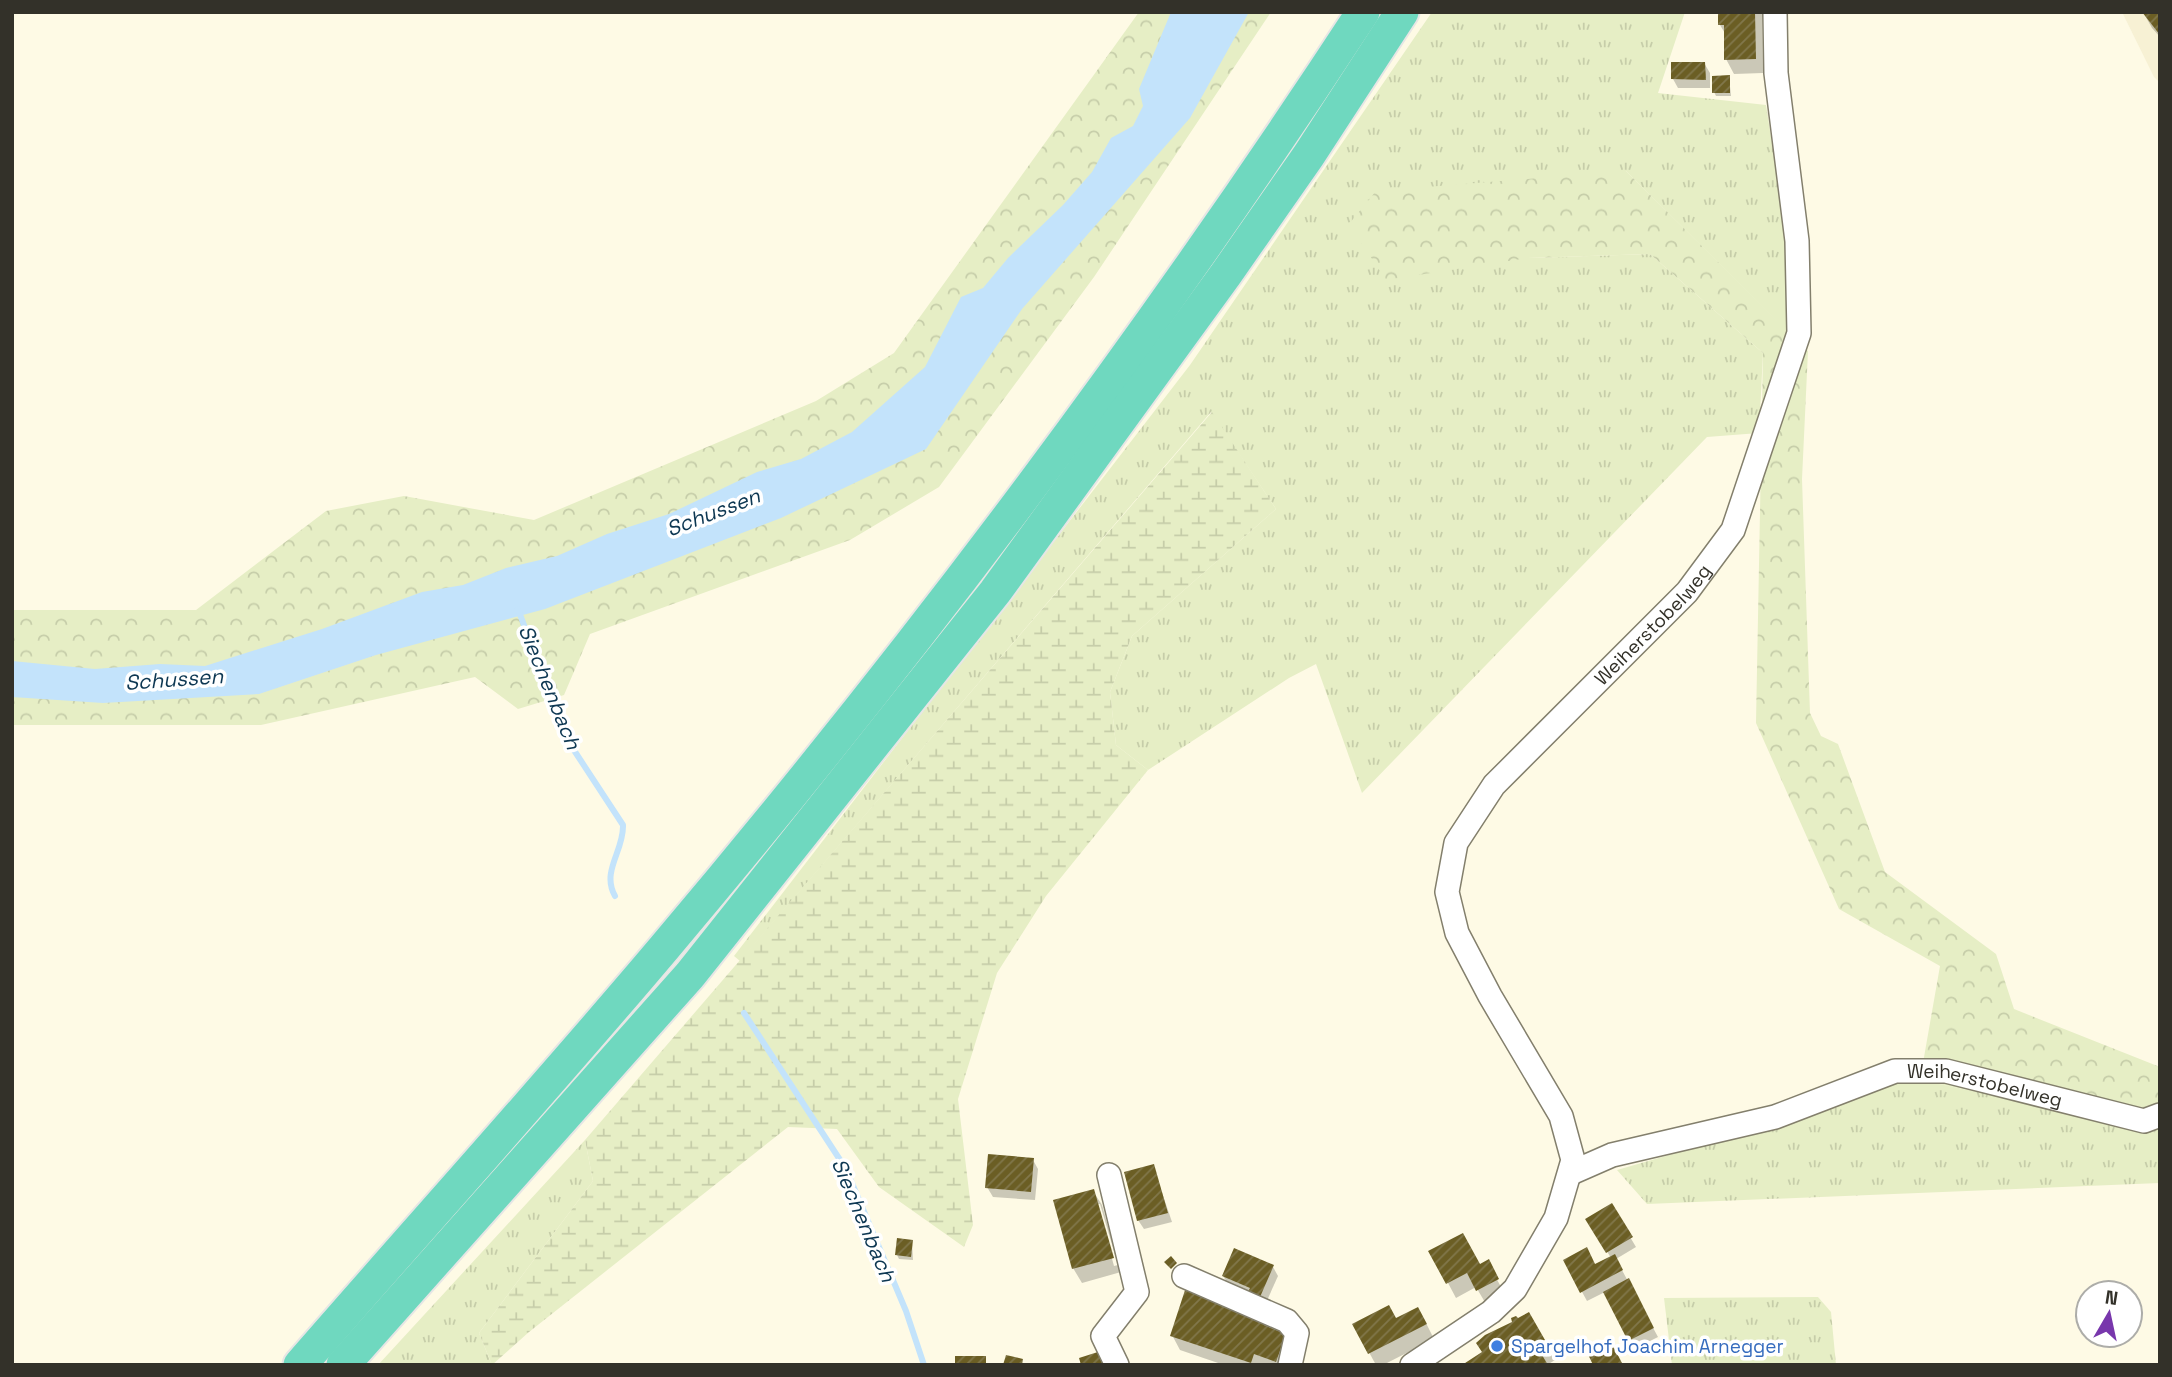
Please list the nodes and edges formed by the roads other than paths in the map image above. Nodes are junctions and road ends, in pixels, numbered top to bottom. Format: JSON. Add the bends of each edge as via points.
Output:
{"nodes":[{"id":1,"x":1363,"y":12,"type":"edge"},
{"id":2,"x":1402,"y":12,"type":"edge"},
{"id":3,"x":1775,"y":12,"type":"edge"},
{"id":4,"x":2160,"y":1115,"type":"edge"},
{"id":5,"x":1571,"y":1173,"type":"junction"},
{"id":6,"x":1109,"y":1175,"type":"dead end"},
{"id":7,"x":1184,"y":1276,"type":"dead end"},
{"id":8,"x":300,"y":1365,"type":"edge"},
{"id":9,"x":343,"y":1365,"type":"edge"},
{"id":10,"x":1117,"y":1365,"type":"edge"},
{"id":11,"x":1290,"y":1365,"type":"edge"},
{"id":12,"x":1412,"y":1365,"type":"edge"}],
"edges":[{"from":1,"to":8,"type":"highway","via":[[1281,138],[1045,471],[857,712],[664,948]]},
{"from":2,"to":9,"type":"highway","via":[[1256,230],[995,592],[690,975]]},
{"from":3,"to":5,"type":"street","name":"Weiherstobelweg","via":[[1776,73],[1797,240],[1799,333],[1733,530],[1687,592],[1494,785],[1457,843],[1447,892],[1457,933],[1561,1116],[1573,1160]]},
{"from":4,"to":5,"type":"street","name":"Weiherstobelweg","via":[[2144,1121],[1946,1071],[1895,1071],[1775,1117],[1612,1155]]},
{"from":5,"to":12,"type":"street","name":"Weiherstobelweg","via":[[1556,1218],[1506,1301]]},
{"from":6,"to":10,"type":"street","via":[[1138,1292],[1103,1336]]},
{"from":7,"to":11,"type":"street","via":[[1287,1321],[1297,1333]]}]}
